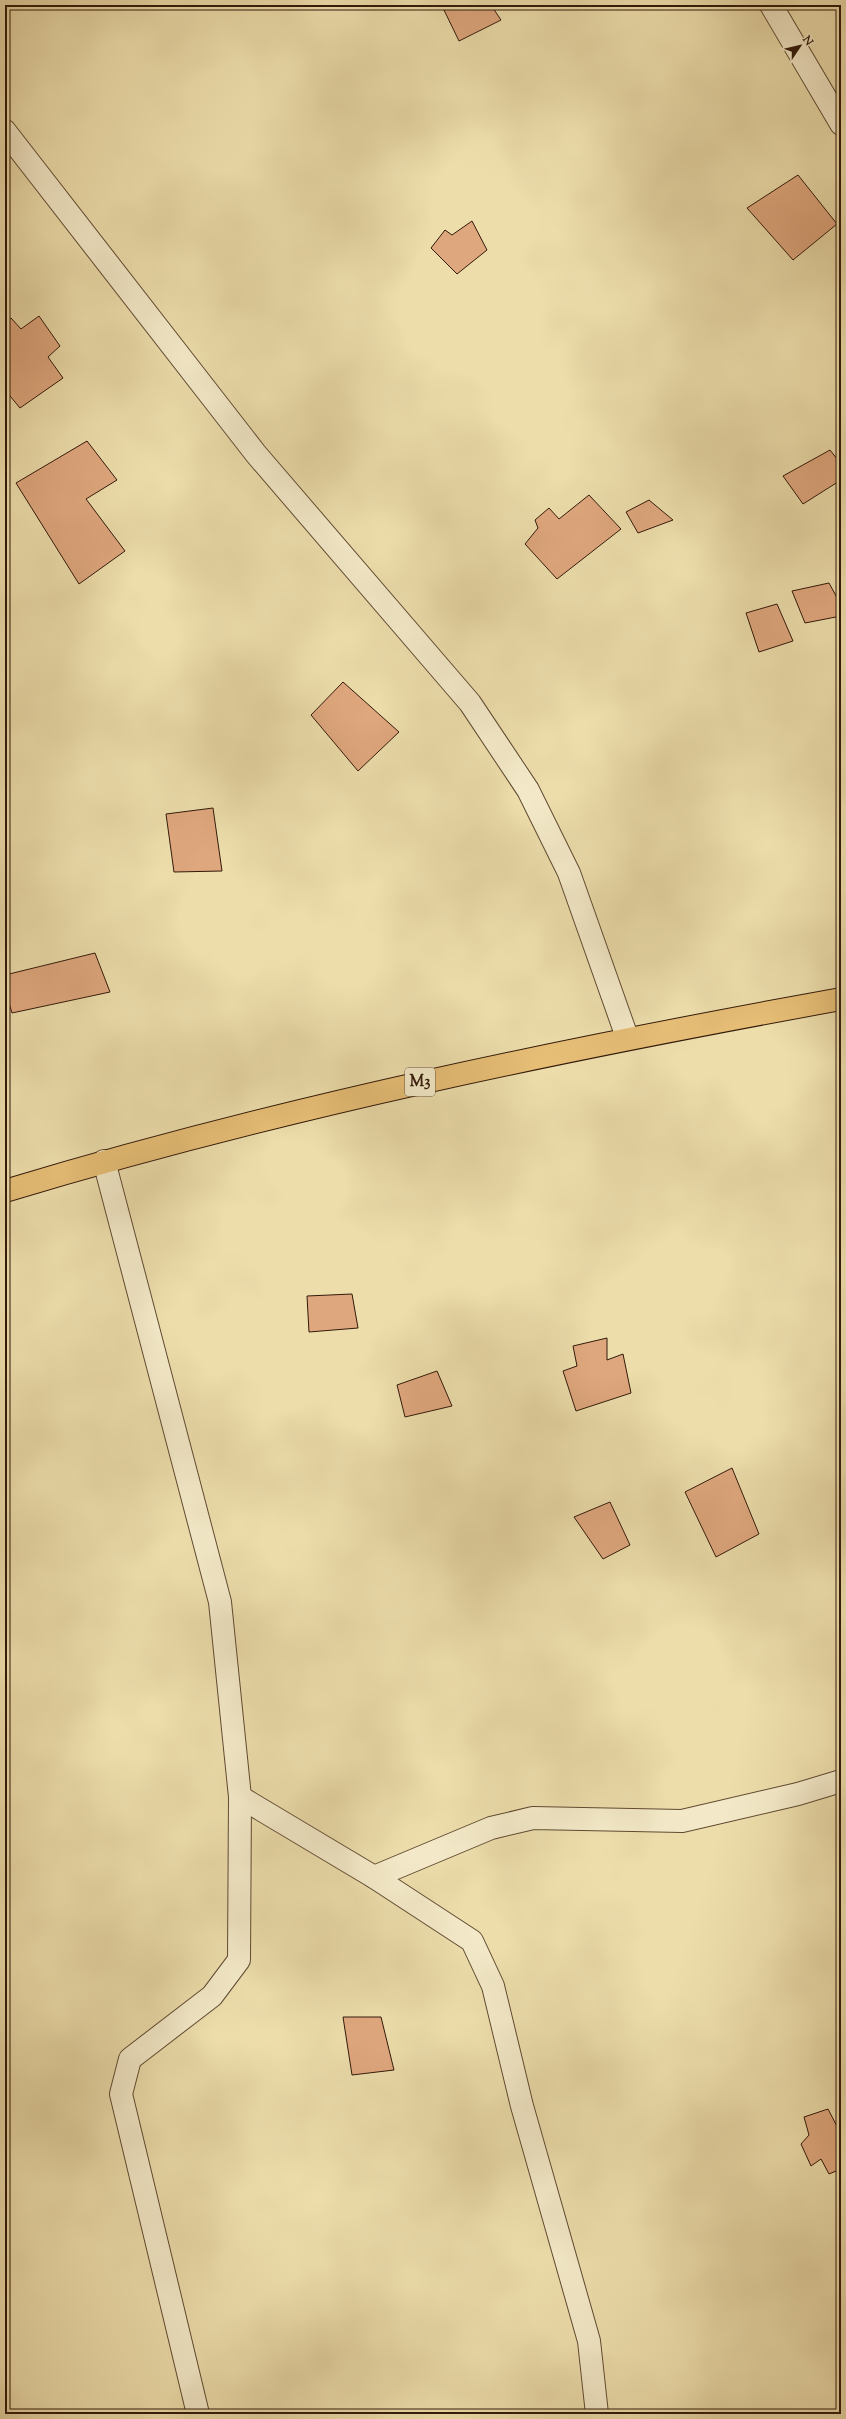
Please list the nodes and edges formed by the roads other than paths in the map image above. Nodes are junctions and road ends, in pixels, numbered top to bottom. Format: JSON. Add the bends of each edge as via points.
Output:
{"nodes":[{"id":1,"x":771,"y":5,"type":"edge"},
{"id":2,"x":841,"y":124,"type":"edge"},
{"id":3,"x":5,"y":131,"type":"edge"},
{"id":4,"x":841,"y":999,"type":"edge"},
{"id":5,"x":627,"y":1037,"type":"junction"},
{"id":6,"x":104,"y":1161,"type":"junction"},
{"id":7,"x":5,"y":1191,"type":"edge"},
{"id":8,"x":841,"y":1781,"type":"edge"},
{"id":9,"x":240,"y":1797,"type":"junction"},
{"id":10,"x":374,"y":1877,"type":"junction"},
{"id":11,"x":198,"y":2414,"type":"edge"},
{"id":12,"x":597,"y":2414,"type":"edge"}],
"edges":[{"from":1,"to":2,"type":"street"},
{"from":3,"to":5,"type":"street","via":[[256,454],[470,703],[528,790],[569,872]]},
{"from":4,"to":5,"type":"main road","number":"M3"},
{"from":5,"to":6,"type":"main road","number":"M3","via":[[426,1081]]},
{"from":6,"to":7,"type":"main road","number":"M3"},
{"from":6,"to":9,"type":"street","via":[[220,1602]]},
{"from":8,"to":10,"type":"street","via":[[798,1794],[682,1821],[532,1818],[491,1828]]},
{"from":9,"to":10,"type":"street"},
{"from":9,"to":11,"type":"street","via":[[239,1960],[212,1996],[130,2059],[120,2094]]},
{"from":10,"to":12,"type":"street","via":[[472,1941],[493,1986],[522,2106],[589,2342]]}]}
